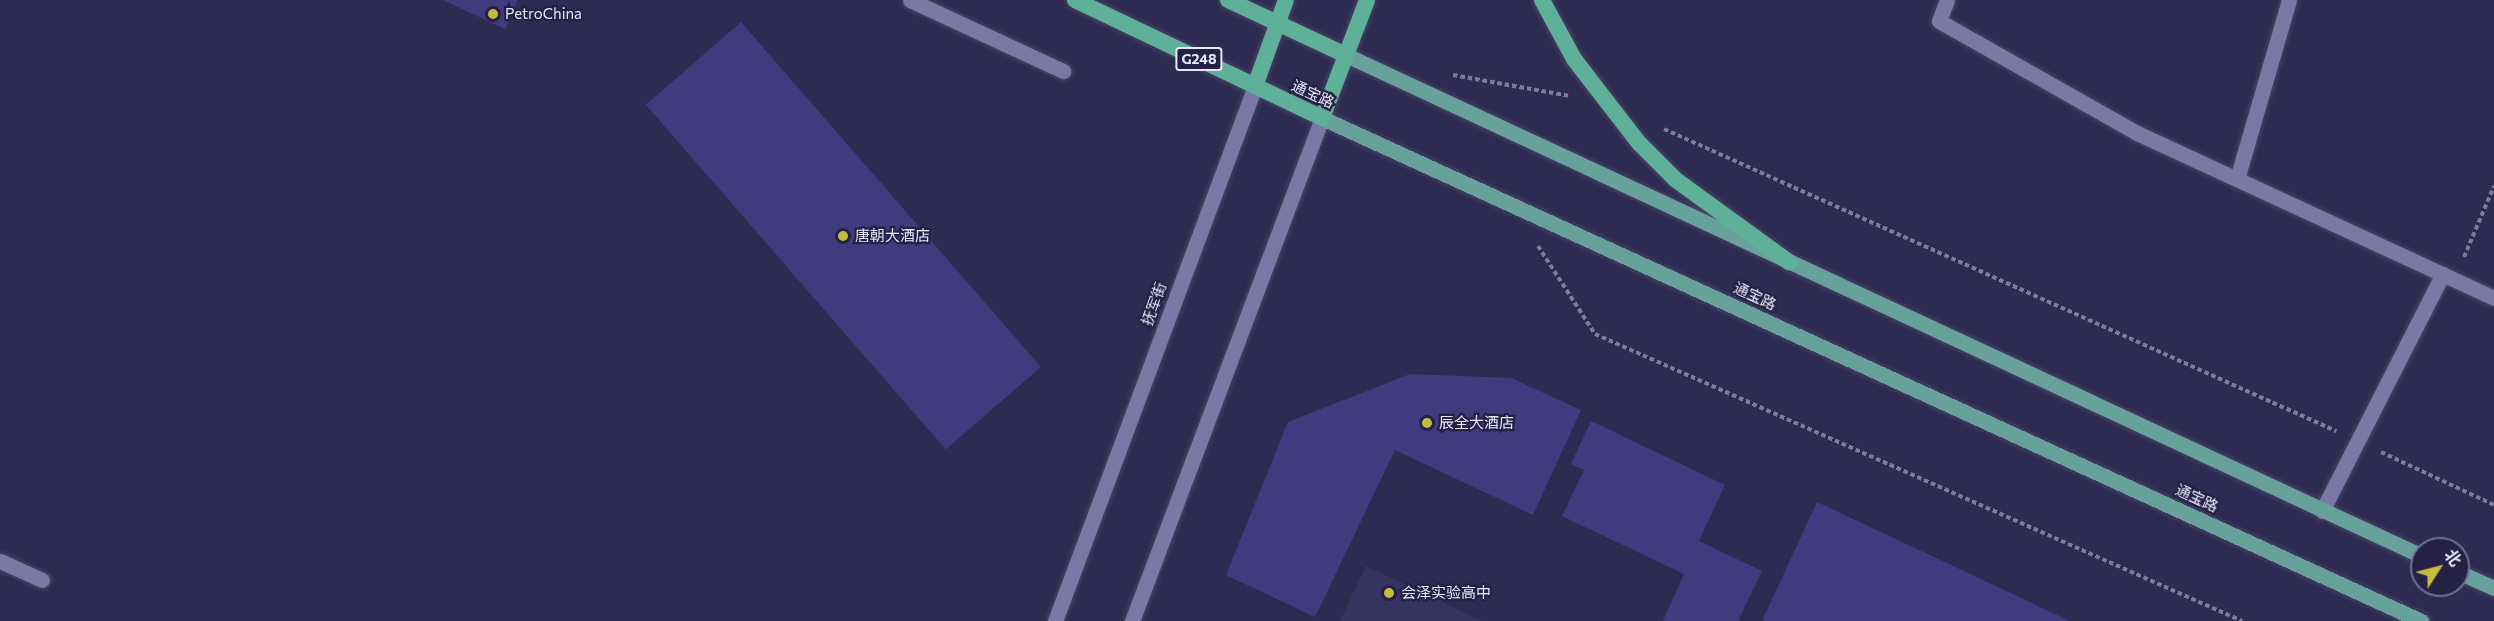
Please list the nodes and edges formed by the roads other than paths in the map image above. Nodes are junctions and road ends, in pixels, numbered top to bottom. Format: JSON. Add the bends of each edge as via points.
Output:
{"nodes":[{"id":1,"x":910,"y":0,"type":"edge"},
{"id":2,"x":1075,"y":0,"type":"edge"},
{"id":3,"x":1228,"y":0,"type":"edge"},
{"id":4,"x":1286,"y":0,"type":"edge"},
{"id":5,"x":1367,"y":0,"type":"edge"},
{"id":6,"x":1542,"y":0,"type":"edge"},
{"id":7,"x":1947,"y":0,"type":"edge"},
{"id":8,"x":2289,"y":0,"type":"edge"},
{"id":9,"x":1278,"y":23,"type":"junction"},
{"id":10,"x":1346,"y":55,"type":"junction"},
{"id":11,"x":1063,"y":71,"type":"dead end"},
{"id":12,"x":1255,"y":86,"type":"junction"},
{"id":13,"x":1322,"y":118,"type":"junction"},
{"id":14,"x":2237,"y":179,"type":"junction"},
{"id":15,"x":1789,"y":262,"type":"junction"},
{"id":16,"x":2448,"y":277,"type":"junction"},
{"id":17,"x":2494,"y":298,"type":"edge"},
{"id":18,"x":2322,"y":511,"type":"junction"},
{"id":19,"x":2410,"y":551,"type":"edge"},
{"id":20,"x":0,"y":561,"type":"edge"},
{"id":21,"x":2470,"y":577,"type":"edge"},
{"id":22,"x":42,"y":580,"type":"dead end"},
{"id":23,"x":2494,"y":588,"type":"edge"},
{"id":24,"x":1055,"y":621,"type":"edge"},
{"id":25,"x":1132,"y":621,"type":"edge"},
{"id":26,"x":2421,"y":621,"type":"edge"}],
"edges":[{"from":1,"to":11,"type":"main road"},
{"from":2,"to":12,"type":"highway","name":"通宝路","number":"G248"},
{"from":3,"to":9,"type":"highway"},
{"from":4,"to":9,"type":"highway","name":"抚军街"},
{"from":5,"to":10,"type":"highway"},
{"from":6,"to":15,"type":"highway","via":[[1605,102],[1676,180]]},
{"from":7,"to":14,"type":"main road","via":[[1939,21],[2137,133]]},
{"from":8,"to":14,"type":"main road"},
{"from":9,"to":10,"type":"highway"},
{"from":9,"to":12,"type":"highway","name":"抚军街"},
{"from":10,"to":13,"type":"highway"},
{"from":10,"to":15,"type":"main road"},
{"from":12,"to":13,"type":"highway","name":"通宝路","number":"G248"},
{"from":12,"to":24,"type":"main road","name":"抚军街"},
{"from":13,"to":25,"type":"main road"},
{"from":13,"to":26,"type":"main road","name":"通宝路"},
{"from":14,"to":16,"type":"main road"},
{"from":15,"to":18,"type":"main road"},
{"from":16,"to":17,"type":"main road"},
{"from":16,"to":18,"type":"main road"},
{"from":18,"to":19,"type":"main road"},
{"from":20,"to":22,"type":"main road"},
{"from":21,"to":23,"type":"main road"}]}
